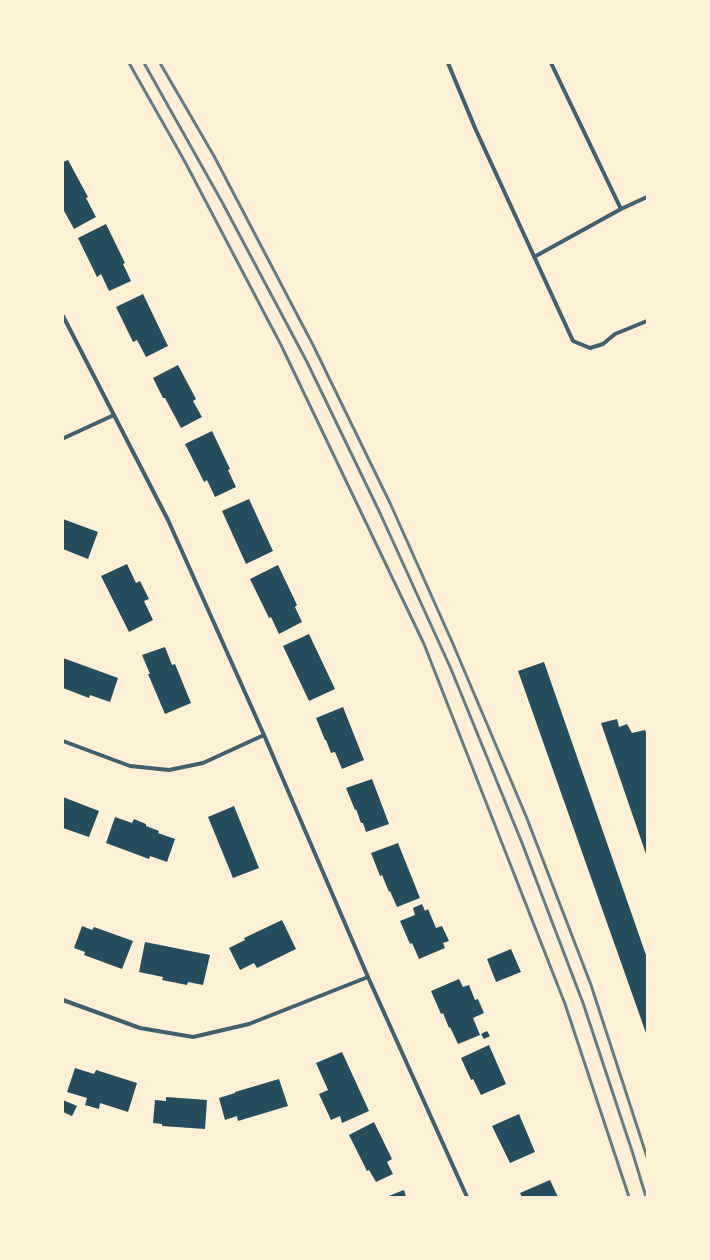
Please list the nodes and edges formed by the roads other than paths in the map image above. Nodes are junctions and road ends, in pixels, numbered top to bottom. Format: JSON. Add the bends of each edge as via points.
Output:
{"nodes":[{"id":1,"x":448,"y":63,"type":"edge"},
{"id":2,"x":551,"y":63,"type":"edge"},
{"id":3,"x":647,"y":197,"type":"edge"},
{"id":4,"x":621,"y":208,"type":"junction"},
{"id":5,"x":534,"y":257,"type":"junction"},
{"id":6,"x":63,"y":316,"type":"edge"},
{"id":7,"x":647,"y":321,"type":"edge"},
{"id":8,"x":114,"y":415,"type":"junction"},
{"id":9,"x":64,"y":438,"type":"edge"},
{"id":10,"x":264,"y":736,"type":"junction"},
{"id":11,"x":63,"y":741,"type":"edge"},
{"id":12,"x":368,"y":977,"type":"junction"},
{"id":13,"x":63,"y":1000,"type":"edge"},
{"id":14,"x":467,"y":1197,"type":"edge"}],
"edges":[{"from":1,"to":5,"type":"street"},
{"from":2,"to":4,"type":"street"},
{"from":3,"to":4,"type":"street"},
{"from":4,"to":5,"type":"street"},
{"from":5,"to":7,"type":"street","via":[[573,341],[590,348]]},
{"from":6,"to":8,"type":"street"},
{"from":8,"to":9,"type":"street"},
{"from":8,"to":10,"type":"street","via":[[168,520]]},
{"from":10,"to":11,"type":"street","via":[[203,762],[169,770],[130,766]]},
{"from":10,"to":12,"type":"street"},
{"from":12,"to":13,"type":"street","via":[[249,1024],[194,1037],[140,1028]]},
{"from":12,"to":14,"type":"street"}]}
